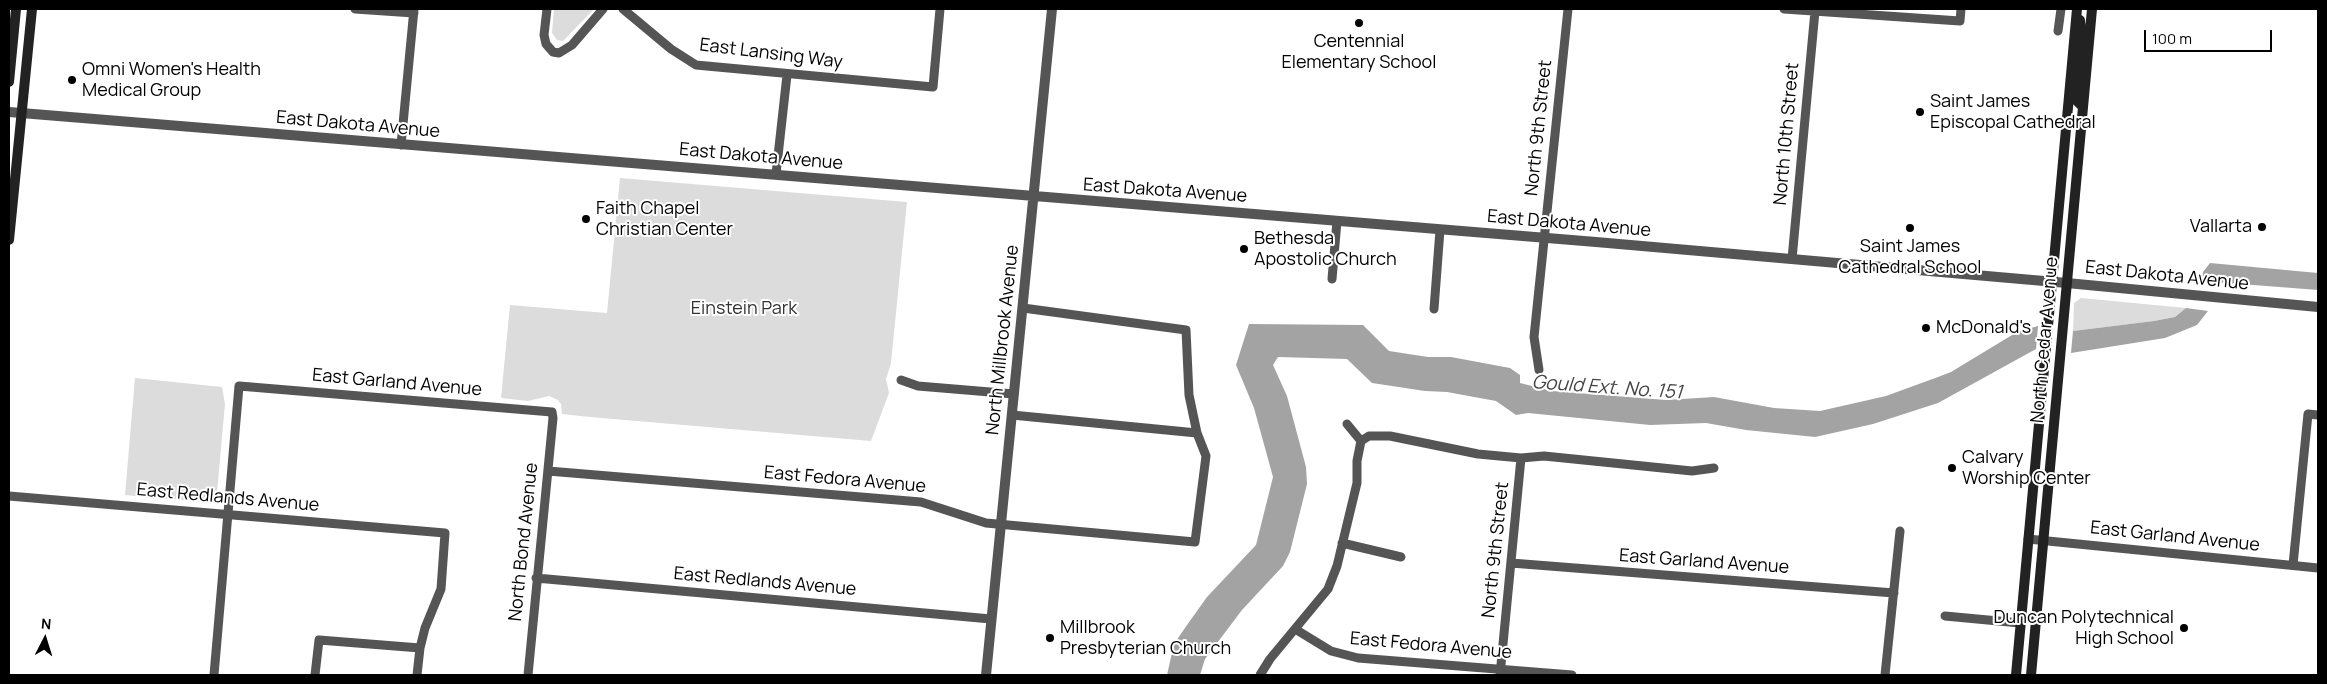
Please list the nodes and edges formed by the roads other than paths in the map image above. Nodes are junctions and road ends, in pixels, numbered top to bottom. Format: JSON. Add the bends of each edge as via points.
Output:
{"nodes":[{"id":1,"x":16,"y":9,"type":"edge"},
{"id":2,"x":32,"y":9,"type":"edge"},
{"id":3,"x":355,"y":9,"type":"edge"},
{"id":4,"x":547,"y":9,"type":"edge"},
{"id":5,"x":603,"y":9,"type":"edge"},
{"id":6,"x":623,"y":9,"type":"edge"},
{"id":7,"x":940,"y":9,"type":"edge"},
{"id":8,"x":1052,"y":9,"type":"edge"},
{"id":9,"x":1568,"y":9,"type":"edge"},
{"id":10,"x":1784,"y":9,"type":"edge"},
{"id":11,"x":1961,"y":9,"type":"edge"},
{"id":12,"x":2061,"y":9,"type":"edge"},
{"id":13,"x":2092,"y":9,"type":"edge"},
{"id":14,"x":414,"y":11,"type":"edge"},
{"id":15,"x":1815,"y":11,"type":"junction"},
{"id":16,"x":2077,"y":12,"type":"edge"},
{"id":17,"x":2058,"y":31,"type":"dead end"},
{"id":18,"x":787,"y":75,"type":"junction"},
{"id":19,"x":9,"y":82,"type":"edge"},
{"id":20,"x":2083,"y":107,"type":"junction"},
{"id":21,"x":9,"y":112,"type":"edge"},
{"id":22,"x":22,"y":113,"type":"junction"},
{"id":23,"x":401,"y":145,"type":"junction"},
{"id":24,"x":776,"y":174,"type":"junction"},
{"id":25,"x":1035,"y":197,"type":"junction"},
{"id":26,"x":1337,"y":220,"type":"junction"},
{"id":27,"x":1440,"y":230,"type":"junction"},
{"id":28,"x":1544,"y":238,"type":"junction"},
{"id":29,"x":9,"y":240,"type":"edge"},
{"id":30,"x":1792,"y":259,"type":"junction"},
{"id":31,"x":1332,"y":279,"type":"dead end"},
{"id":32,"x":2052,"y":282,"type":"junction"},
{"id":33,"x":2067,"y":283,"type":"junction"},
{"id":34,"x":2318,"y":307,"type":"edge"},
{"id":35,"x":1023,"y":308,"type":"junction"},
{"id":36,"x":1434,"y":308,"type":"dead end"},
{"id":37,"x":1539,"y":370,"type":"dead end"},
{"id":38,"x":901,"y":380,"type":"dead end"},
{"id":39,"x":1014,"y":394,"type":"junction"},
{"id":40,"x":552,"y":412,"type":"joint"},
{"id":41,"x":1012,"y":415,"type":"junction"},
{"id":42,"x":2318,"y":415,"type":"edge"},
{"id":43,"x":1347,"y":424,"type":"dead end"},
{"id":44,"x":1197,"y":433,"type":"junction"},
{"id":45,"x":1361,"y":441,"type":"junction"},
{"id":46,"x":1521,"y":458,"type":"junction"},
{"id":47,"x":1714,"y":468,"type":"dead end"},
{"id":48,"x":548,"y":471,"type":"junction"},
{"id":49,"x":9,"y":496,"type":"edge"},
{"id":50,"x":230,"y":515,"type":"junction"},
{"id":51,"x":1001,"y":524,"type":"junction"},
{"id":52,"x":1900,"y":531,"type":"dead end"},
{"id":53,"x":2028,"y":539,"type":"junction"},
{"id":54,"x":2043,"y":540,"type":"junction"},
{"id":55,"x":1342,"y":543,"type":"junction"},
{"id":56,"x":1401,"y":557,"type":"dead end"},
{"id":57,"x":1511,"y":563,"type":"junction"},
{"id":58,"x":2293,"y":565,"type":"junction"},
{"id":59,"x":2318,"y":568,"type":"edge"},
{"id":60,"x":536,"y":578,"type":"junction"},
{"id":61,"x":1894,"y":593,"type":"junction"},
{"id":62,"x":1945,"y":616,"type":"dead end"},
{"id":63,"x":991,"y":619,"type":"junction"},
{"id":64,"x":2020,"y":623,"type":"junction"},
{"id":65,"x":1295,"y":629,"type":"junction"},
{"id":66,"x":420,"y":648,"type":"junction"},
{"id":67,"x":1500,"y":672,"type":"edge"},
{"id":68,"x":214,"y":675,"type":"edge"},
{"id":69,"x":316,"y":675,"type":"edge"},
{"id":70,"x":417,"y":675,"type":"edge"},
{"id":71,"x":528,"y":675,"type":"edge"},
{"id":72,"x":986,"y":675,"type":"edge"},
{"id":73,"x":1260,"y":675,"type":"edge"},
{"id":74,"x":1572,"y":675,"type":"edge"},
{"id":75,"x":1885,"y":675,"type":"edge"},
{"id":76,"x":2016,"y":675,"type":"edge"},
{"id":77,"x":2031,"y":675,"type":"edge"}],
"edges":[{"from":1,"to":19,"type":"main road"},
{"from":2,"to":22,"type":"main road"},
{"from":3,"to":14,"type":"street"},
{"from":4,"to":5,"type":"street","via":[[546,44],[559,53],[572,44]]},
{"from":6,"to":18,"type":"street","name":"East Lansing Way","via":[[671,49],[696,65]]},
{"from":7,"to":18,"type":"street","name":"East Lansing Way","via":[[933,87]]},
{"from":8,"to":25,"type":"street","name":"North Millbrook Avenue"},
{"from":9,"to":28,"type":"street","name":"North 9th Street"},
{"from":10,"to":15,"type":"street"},
{"from":11,"to":15,"type":"street","via":[[1960,21]]},
{"from":12,"to":17,"type":"street"},
{"from":13,"to":20,"type":"main road","name":"North Cedar Avenue"},
{"from":14,"to":23,"type":"street"},
{"from":15,"to":30,"type":"street","name":"North 10th Street"},
{"from":16,"to":20,"type":"main road","via":[[2082,28],[2076,95]]},
{"from":16,"to":32,"type":"main road","name":"North Cedar Avenue"},
{"from":18,"to":24,"type":"street"},
{"from":20,"to":33,"type":"main road","name":"North Cedar Avenue"},
{"from":21,"to":22,"type":"street","name":"East Dakota Avenue"},
{"from":22,"to":23,"type":"street","name":"East Dakota Avenue"},
{"from":22,"to":29,"type":"main road"},
{"from":23,"to":24,"type":"street","name":"East Dakota Avenue"},
{"from":24,"to":25,"type":"street","name":"East Dakota Avenue"},
{"from":25,"to":26,"type":"street","name":"East Dakota Avenue"},
{"from":25,"to":35,"type":"street","name":"North Millbrook Avenue"},
{"from":26,"to":27,"type":"street","name":"East Dakota Avenue"},
{"from":26,"to":31,"type":"street"},
{"from":27,"to":28,"type":"street","name":"East Dakota Avenue"},
{"from":27,"to":36,"type":"street"},
{"from":28,"to":30,"type":"street","name":"East Dakota Avenue"},
{"from":28,"to":37,"type":"street","name":"North 9th Street","via":[[1534,337]]},
{"from":30,"to":32,"type":"street","name":"East Dakota Avenue"},
{"from":32,"to":33,"type":"street","name":"East Dakota Avenue"},
{"from":32,"to":53,"type":"main road","name":"North Cedar Avenue"},
{"from":33,"to":34,"type":"street","name":"East Dakota Avenue"},
{"from":33,"to":54,"type":"main road","name":"North Cedar Avenue"},
{"from":35,"to":39,"type":"street","name":"North Millbrook Avenue"},
{"from":35,"to":44,"type":"street","via":[[1186,330],[1189,395]]},
{"from":38,"to":39,"type":"street","via":[[918,386]]},
{"from":39,"to":41,"type":"street","name":"North Millbrook Avenue"},
{"from":40,"to":48,"type":"street","name":"North Bond Avenue"},
{"from":40,"to":50,"type":"street","name":"East Garland Avenue","via":[[239,386]]},
{"from":41,"to":44,"type":"street"},
{"from":41,"to":51,"type":"street","name":"North Millbrook Avenue"},
{"from":42,"to":58,"type":"street","via":[[2308,414]]},
{"from":43,"to":45,"type":"street"},
{"from":44,"to":51,"type":"street","name":"East Fedora Avenue","via":[[1206,456],[1195,542]]},
{"from":45,"to":46,"type":"street","via":[[1369,436],[1390,436],[1460,452]]},
{"from":45,"to":55,"type":"street","via":[[1357,482]]},
{"from":46,"to":47,"type":"street","via":[[1544,456],[1692,471]]},
{"from":46,"to":57,"type":"street","name":"North 9th Street"},
{"from":48,"to":51,"type":"street","name":"East Fedora Avenue","via":[[921,502],[967,518]]},
{"from":48,"to":60,"type":"street","name":"North Bond Avenue"},
{"from":49,"to":50,"type":"street","name":"East Redlands Avenue"},
{"from":50,"to":66,"type":"street","name":"East Redlands Avenue","via":[[445,533],[441,588]]},
{"from":50,"to":68,"type":"street"},
{"from":51,"to":63,"type":"street","name":"North Millbrook Avenue"},
{"from":52,"to":61,"type":"street"},
{"from":53,"to":54,"type":"street","name":"East Garland Avenue"},
{"from":53,"to":64,"type":"main road","name":"North Cedar Avenue"},
{"from":54,"to":58,"type":"street","name":"East Garland Avenue"},
{"from":54,"to":77,"type":"main road","name":"North Cedar Avenue"},
{"from":55,"to":56,"type":"street"},
{"from":55,"to":65,"type":"street","via":[[1328,589]]},
{"from":57,"to":61,"type":"street","name":"East Garland Avenue"},
{"from":57,"to":67,"type":"street","name":"North 9th Street"},
{"from":58,"to":59,"type":"street","name":"East Garland Avenue"},
{"from":60,"to":63,"type":"street","name":"East Redlands Avenue"},
{"from":60,"to":71,"type":"street","name":"North Bond Avenue"},
{"from":61,"to":75,"type":"street"},
{"from":62,"to":64,"type":"street"},
{"from":63,"to":72,"type":"street","name":"North Millbrook Avenue"},
{"from":64,"to":76,"type":"main road","name":"North Cedar Avenue"},
{"from":65,"to":67,"type":"street","name":"East Fedora Avenue","via":[[1320,646],[1343,655]]},
{"from":65,"to":73,"type":"street"},
{"from":66,"to":69,"type":"street","via":[[319,640]]},
{"from":66,"to":70,"type":"street"},
{"from":67,"to":74,"type":"street","name":"East Fedora Avenue"}]}
